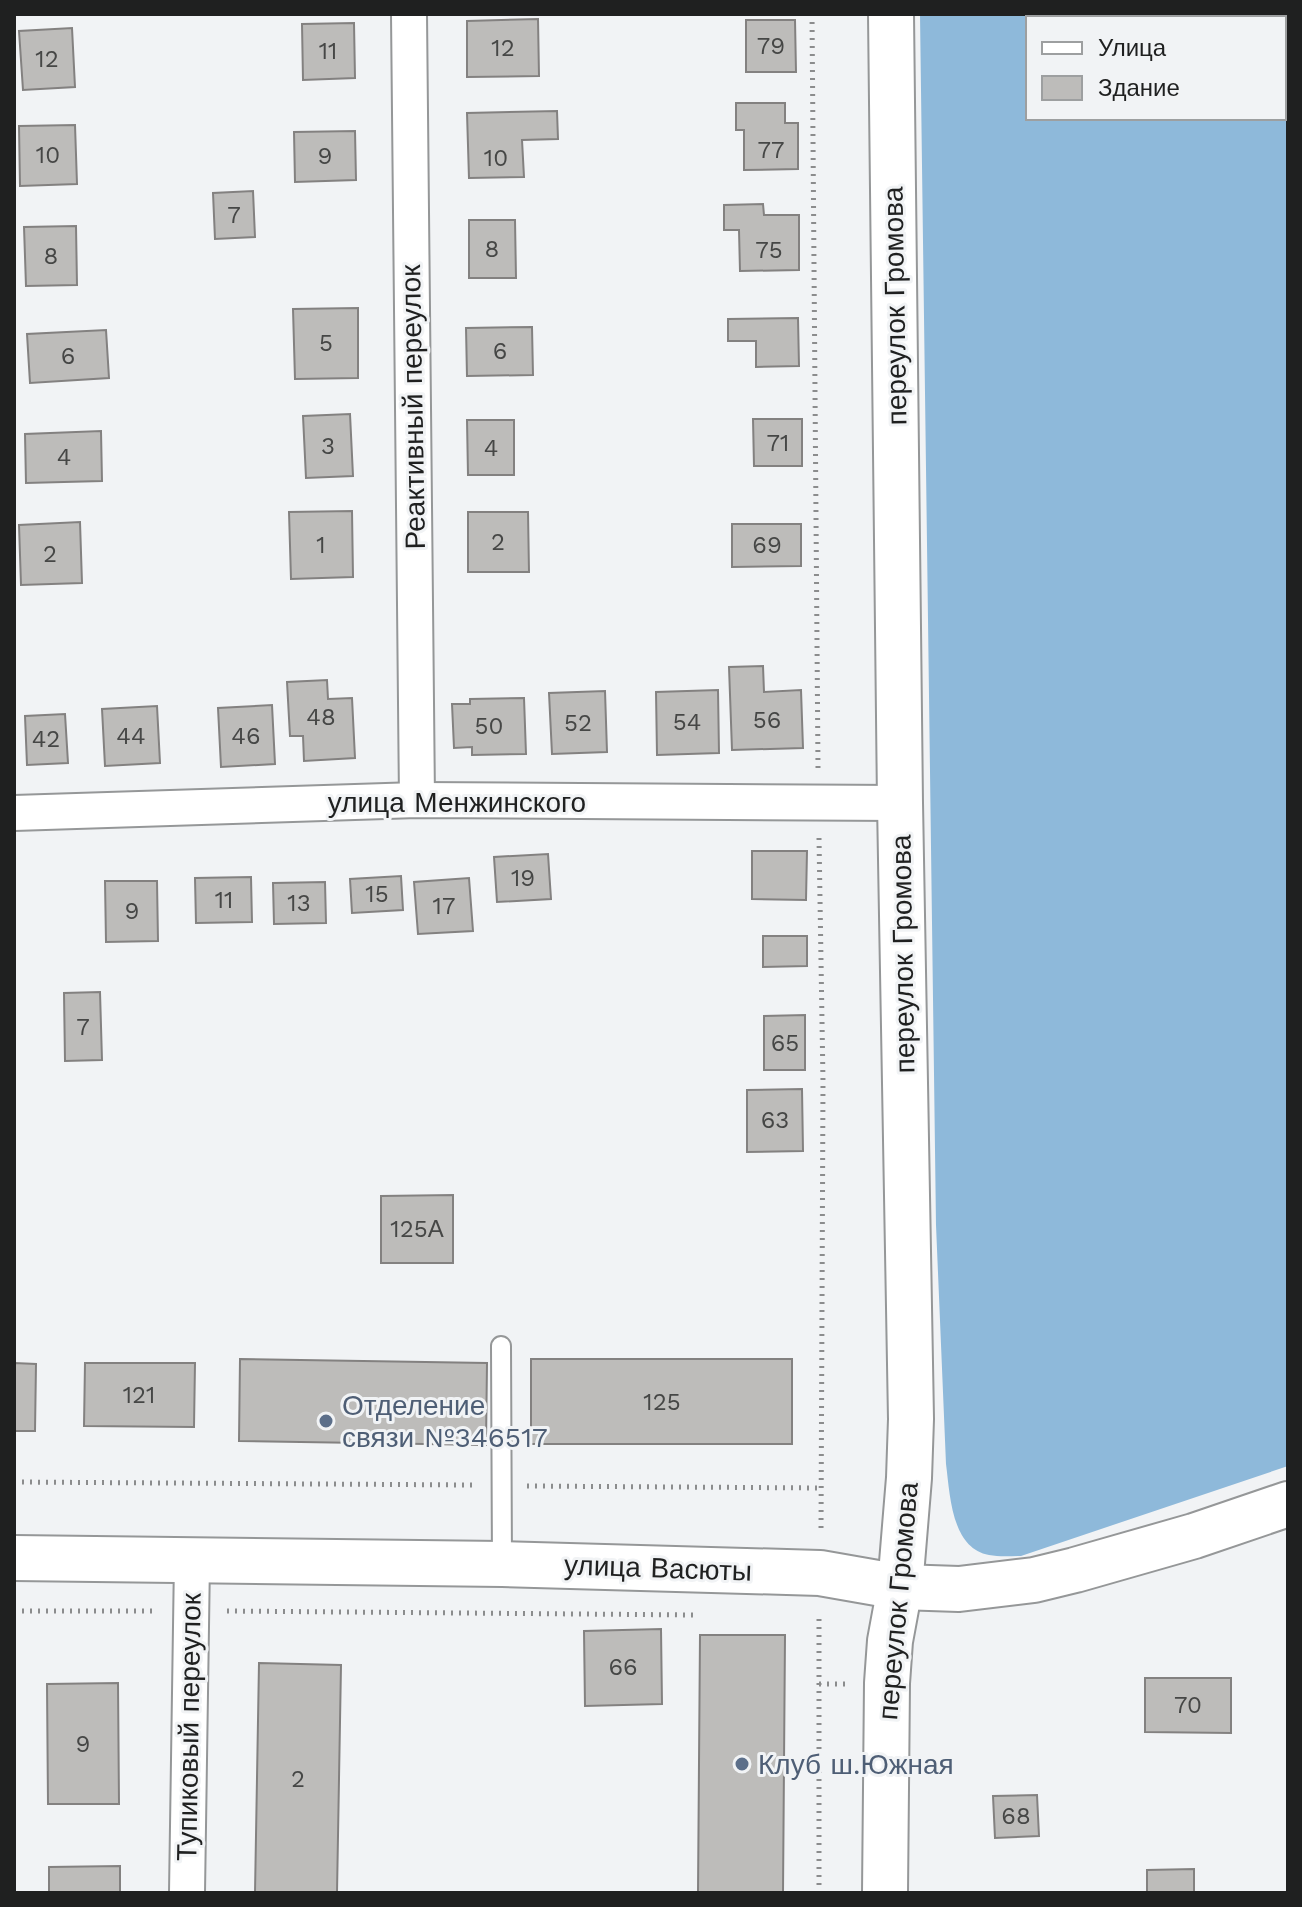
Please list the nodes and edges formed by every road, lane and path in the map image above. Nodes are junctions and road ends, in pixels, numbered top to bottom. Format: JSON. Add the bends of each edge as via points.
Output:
{"nodes":[{"id":1,"x":409,"y":14,"type":"edge"},
{"id":2,"x":812,"y":14,"type":"edge"},
{"id":3,"x":891,"y":14,"type":"edge"},
{"id":4,"x":417,"y":800,"type":"junction"},
{"id":5,"x":818,"y":803,"type":"junction"},
{"id":6,"x":900,"y":803,"type":"junction"},
{"id":7,"x":14,"y":813,"type":"edge"},
{"id":8,"x":501,"y":1346,"type":"dead end"},
{"id":9,"x":14,"y":1482,"type":"edge"},
{"id":10,"x":501,"y":1486,"type":"junction"},
{"id":11,"x":822,"y":1488,"type":"junction"},
{"id":12,"x":1288,"y":1504,"type":"edge"},
{"id":13,"x":14,"y":1558,"type":"edge"},
{"id":14,"x":192,"y":1560,"type":"junction"},
{"id":15,"x":502,"y":1564,"type":"junction"},
{"id":16,"x":820,"y":1573,"type":"junction"},
{"id":17,"x":900,"y":1587,"type":"junction"},
{"id":18,"x":14,"y":1611,"type":"edge"},
{"id":19,"x":190,"y":1611,"type":"junction"},
{"id":20,"x":709,"y":1615,"type":"dead end"},
{"id":21,"x":187,"y":1893,"type":"edge"},
{"id":22,"x":819,"y":1893,"type":"edge"},
{"id":23,"x":885,"y":1893,"type":"edge"}],
"edges":[{"from":1,"to":4,"type":"street","name":"Реактивный переулок"},
{"from":2,"to":5,"type":"path"},
{"from":3,"to":6,"type":"street","name":"переулок Громова"},
{"from":4,"to":5,"type":"street","name":"улица Менжинского"},
{"from":4,"to":7,"type":"street","name":"улица Менжинского"},
{"from":5,"to":6,"type":"street","name":"улица Менжинского"},
{"from":5,"to":11,"type":"path"},
{"from":6,"to":17,"type":"street","name":"переулок Громова","via":[[911,1419]]},
{"from":8,"to":10,"type":"lane"},
{"from":9,"to":10,"type":"path"},
{"from":10,"to":11,"type":"path"},
{"from":10,"to":15,"type":"lane"},
{"from":11,"to":16,"type":"path"},
{"from":12,"to":17,"type":"street","name":"улица Васюты","via":[[1034,1580],[959,1589]]},
{"from":13,"to":14,"type":"street","name":"улица Васюты"},
{"from":14,"to":15,"type":"street","name":"улица Васюты"},
{"from":14,"to":19,"type":"street","name":"Тупиковый переулок"},
{"from":15,"to":16,"type":"street","name":"улица Васюты"},
{"from":16,"to":17,"type":"street","name":"улица Васюты"},
{"from":16,"to":22,"type":"path"},
{"from":17,"to":23,"type":"street","name":"переулок Громова","via":[[887,1683]]},
{"from":18,"to":19,"type":"path"},
{"from":19,"to":20,"type":"path"},
{"from":19,"to":21,"type":"street","name":"Тупиковый переулок"}]}
